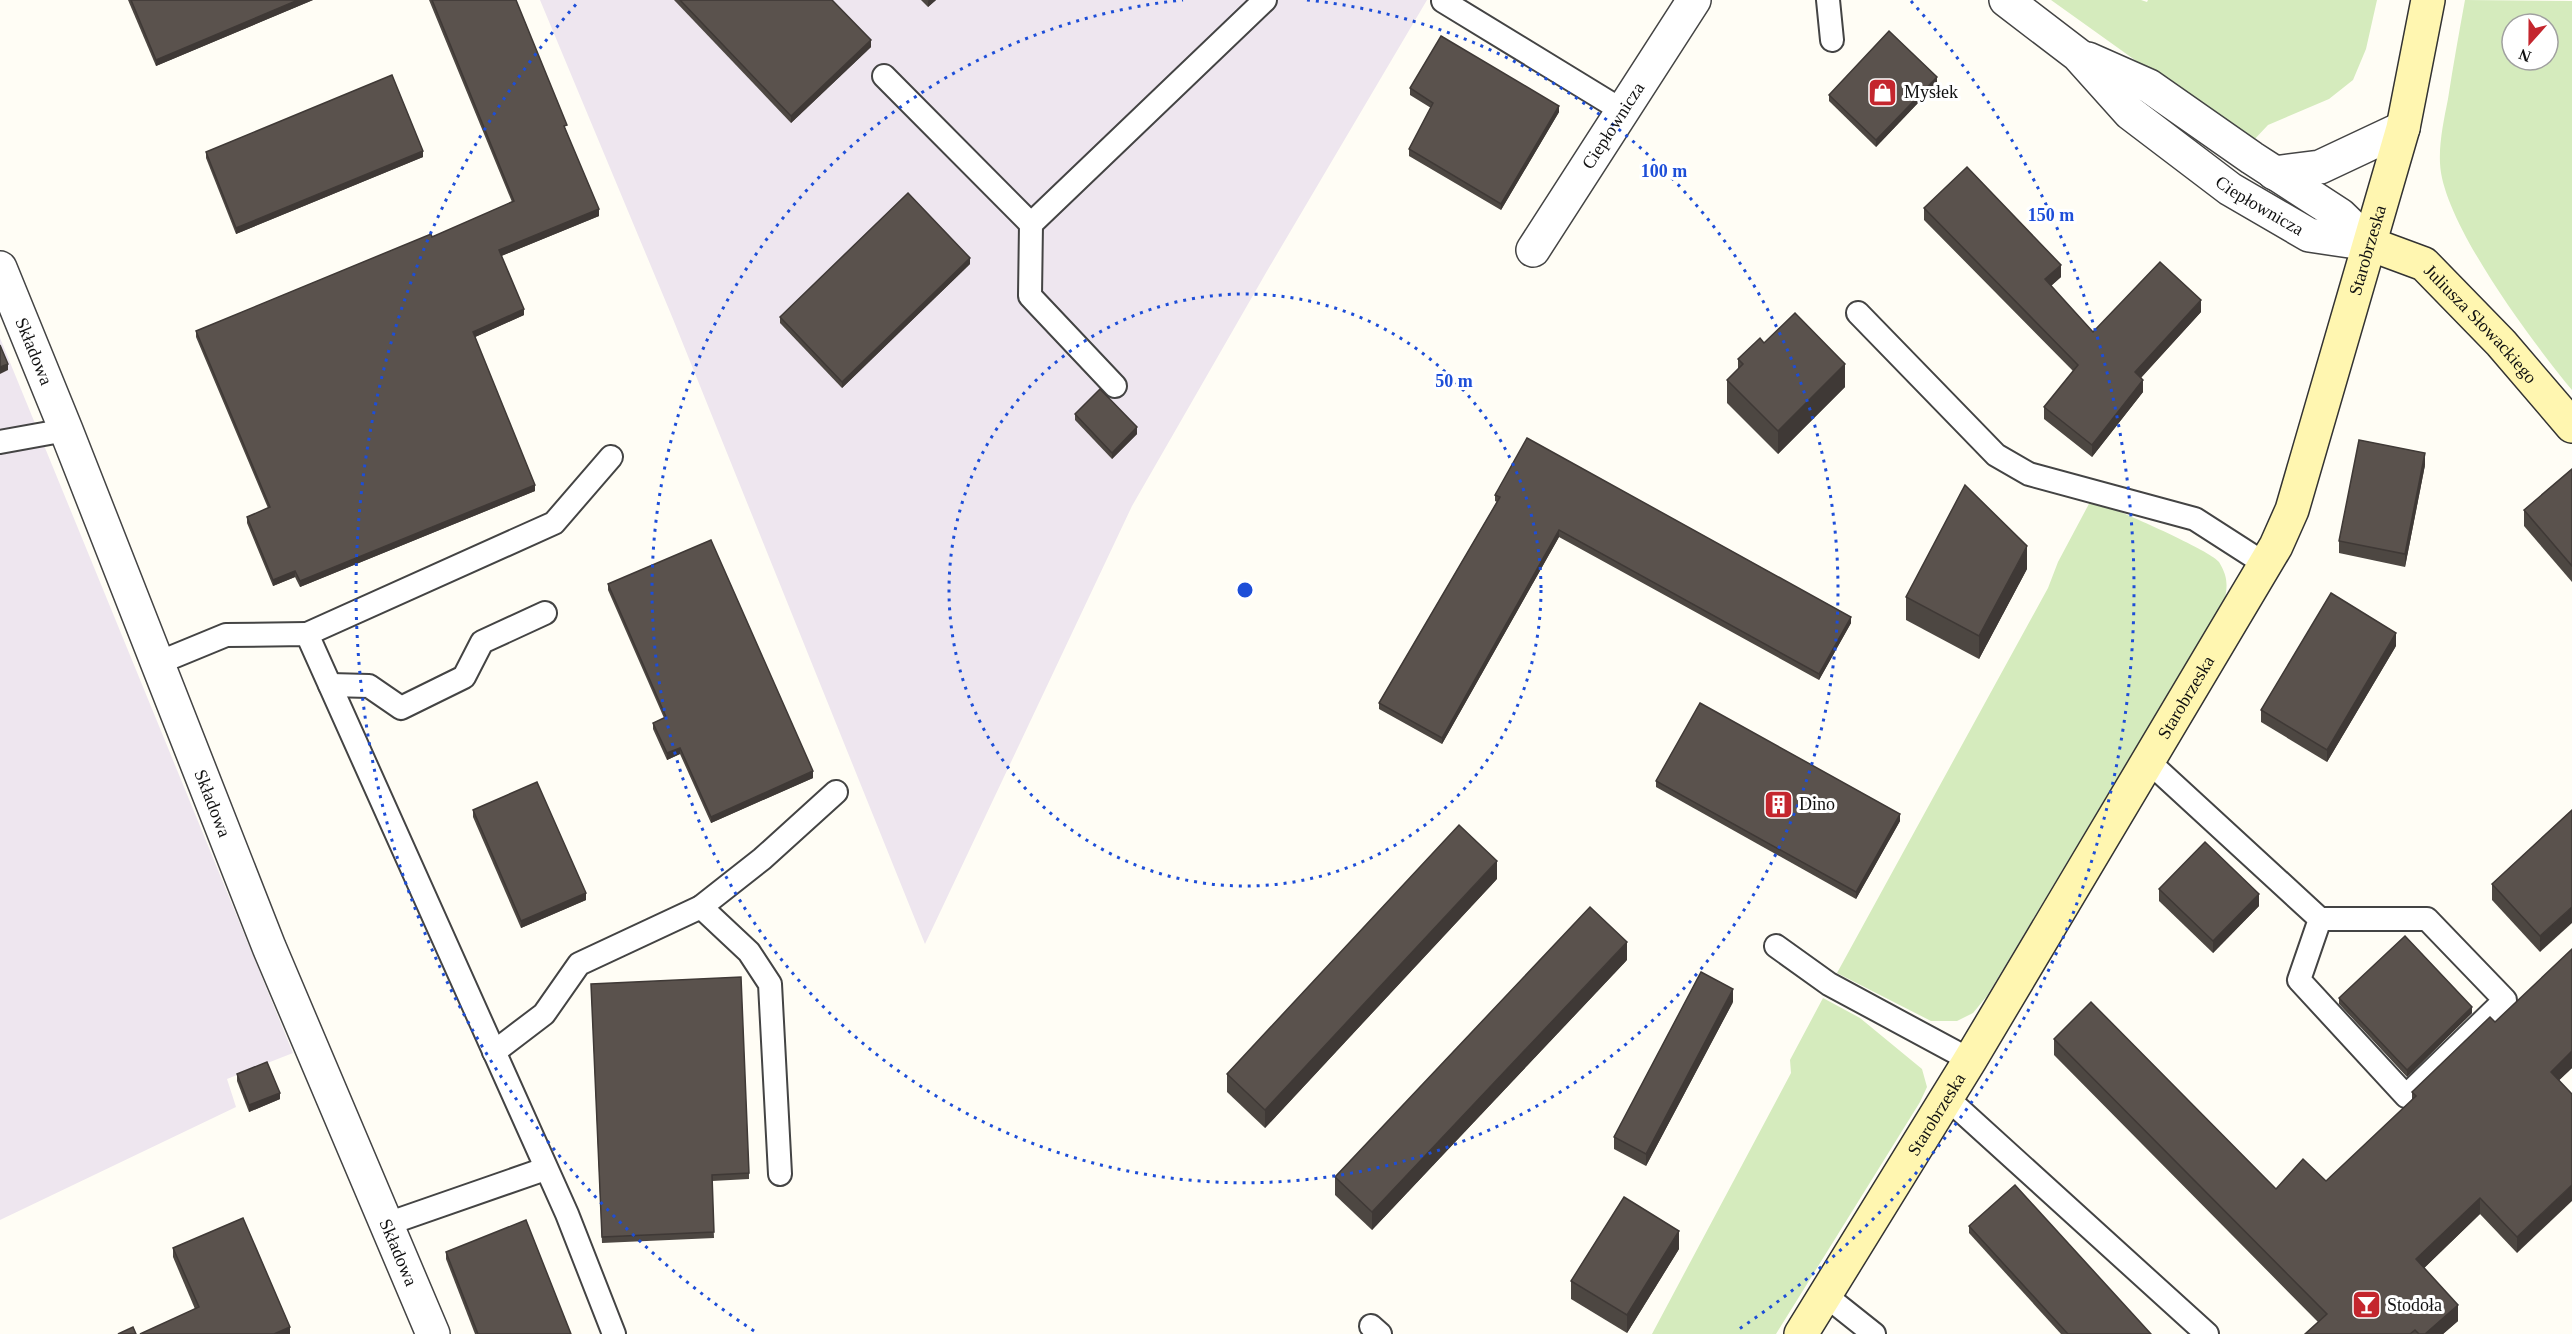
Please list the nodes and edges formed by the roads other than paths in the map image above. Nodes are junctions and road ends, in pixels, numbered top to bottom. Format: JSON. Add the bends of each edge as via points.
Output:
{"nodes":[{"id":1,"x":1265,"y":0,"type":"edge"},
{"id":2,"x":1694,"y":0,"type":"edge"},
{"id":3,"x":1828,"y":0,"type":"edge"},
{"id":4,"x":2006,"y":0,"type":"edge"},
{"id":5,"x":2428,"y":0,"type":"edge"},
{"id":6,"x":1443,"y":1,"type":"edge"},
{"id":7,"x":1832,"y":40,"type":"dead end"},
{"id":8,"x":2078,"y":55,"type":"junction"},
{"id":9,"x":884,"y":76,"type":"dead end"},
{"id":10,"x":1623,"y":111,"type":"junction"},
{"id":11,"x":2403,"y":128,"type":"junction"},
{"id":12,"x":2274,"y":173,"type":"junction"},
{"id":13,"x":1031,"y":224,"type":"junction"},
{"id":14,"x":2370,"y":244,"type":"junction"},
{"id":15,"x":1533,"y":250,"type":"dead end"},
{"id":16,"x":0,"y":268,"type":"edge"},
{"id":17,"x":1858,"y":313,"type":"dead end"},
{"id":18,"x":1115,"y":386,"type":"dead end"},
{"id":19,"x":2572,"y":426,"type":"edge"},
{"id":20,"x":66,"y":430,"type":"junction"},
{"id":21,"x":0,"y":442,"type":"edge"},
{"id":22,"x":611,"y":457,"type":"dead end"},
{"id":23,"x":2265,"y":564,"type":"junction"},
{"id":24,"x":545,"y":613,"type":"dead end"},
{"id":25,"x":307,"y":634,"type":"junction"},
{"id":26,"x":158,"y":663,"type":"junction"},
{"id":27,"x":330,"y":685,"type":"junction"},
{"id":28,"x":2148,"y":761,"type":"junction"},
{"id":29,"x":836,"y":792,"type":"dead end"},
{"id":30,"x":701,"y":907,"type":"junction"},
{"id":31,"x":2320,"y":919,"type":"junction"},
{"id":32,"x":1776,"y":946,"type":"dead end"},
{"id":33,"x":494,"y":1052,"type":"junction"},
{"id":34,"x":1970,"y":1060,"type":"junction"},
{"id":35,"x":1947,"y":1098,"type":"junction"},
{"id":36,"x":545,"y":1169,"type":"junction"},
{"id":37,"x":780,"y":1174,"type":"dead end"},
{"id":38,"x":387,"y":1224,"type":"junction"},
{"id":39,"x":1825,"y":1295,"type":"junction"},
{"id":40,"x":433,"y":1334,"type":"edge"},
{"id":41,"x":614,"y":1334,"type":"edge"},
{"id":42,"x":1801,"y":1334,"type":"edge"},
{"id":43,"x":1874,"y":1334,"type":"edge"},
{"id":44,"x":2207,"y":1334,"type":"edge"}],
"edges":[{"from":1,"to":13,"type":"lane"},
{"from":2,"to":10,"type":"street","name":"Ciepłownicza"},
{"from":3,"to":7,"type":"lane"},
{"from":4,"to":8,"type":"street","name":"Ciepłownicza"},
{"from":5,"to":11,"type":"street","name":"Starobrzeska"},
{"from":6,"to":10,"type":"lane"},
{"from":8,"to":12,"type":"street","name":"Ciepłownicza","via":[[2149,86]]},
{"from":8,"to":14,"type":"street","name":"Ciepłownicza","via":[[2130,113],[2230,189],[2309,235]]},
{"from":9,"to":13,"type":"lane"},
{"from":10,"to":15,"type":"street","name":"Ciepłownicza"},
{"from":11,"to":12,"type":"street","name":"Ciepłownicza","via":[[2320,166]]},
{"from":11,"to":14,"type":"street","name":"Starobrzeska"},
{"from":12,"to":14,"type":"street","name":"Ciepłownicza","via":[[2340,215]]},
{"from":13,"to":18,"type":"lane","via":[[1030,296]]},
{"from":14,"to":19,"type":"street","name":"Juliusza Słowackiego","via":[[2424,264],[2501,343]]},
{"from":14,"to":23,"type":"street","name":"Starobrzeska","via":[[2292,510]]},
{"from":16,"to":20,"type":"street","name":"Składowa"},
{"from":17,"to":23,"type":"lane","via":[[1996,455],[2029,474],[2195,519]]},
{"from":20,"to":21,"type":"lane"},
{"from":20,"to":26,"type":"street","name":"Składowa"},
{"from":22,"to":25,"type":"lane","via":[[554,523]]},
{"from":23,"to":28,"type":"street","name":"Starobrzeska"},
{"from":24,"to":27,"type":"lane","via":[[482,642],[464,677],[401,708],[369,686]]},
{"from":25,"to":26,"type":"lane","via":[[226,635]]},
{"from":25,"to":27,"type":"lane"},
{"from":26,"to":38,"type":"street","name":"Składowa","via":[[269,947]]},
{"from":27,"to":33,"type":"lane"},
{"from":28,"to":31,"type":"lane"},
{"from":28,"to":34,"type":"street","name":"Starobrzeska"},
{"from":29,"to":30,"type":"lane","via":[[762,859]]},
{"from":30,"to":33,"type":"lane","via":[[579,963],[544,1014]]},
{"from":30,"to":37,"type":"lane","via":[[749,952],[770,984]]},
{"from":31,"to":31,"type":"lane","via":[[2427,919],[2505,1000],[2406,1096],[2299,980]]},
{"from":32,"to":34,"type":"lane","via":[[1829,984]]},
{"from":33,"to":36,"type":"lane"},
{"from":34,"to":35,"type":"street","name":"Starobrzeska"},
{"from":35,"to":39,"type":"street","name":"Starobrzeska"},
{"from":35,"to":44,"type":"lane"},
{"from":36,"to":38,"type":"lane"},
{"from":36,"to":41,"type":"lane"},
{"from":38,"to":40,"type":"street","name":"Składowa"},
{"from":39,"to":42,"type":"street","name":"Starobrzeska"},
{"from":39,"to":43,"type":"lane"}]}
